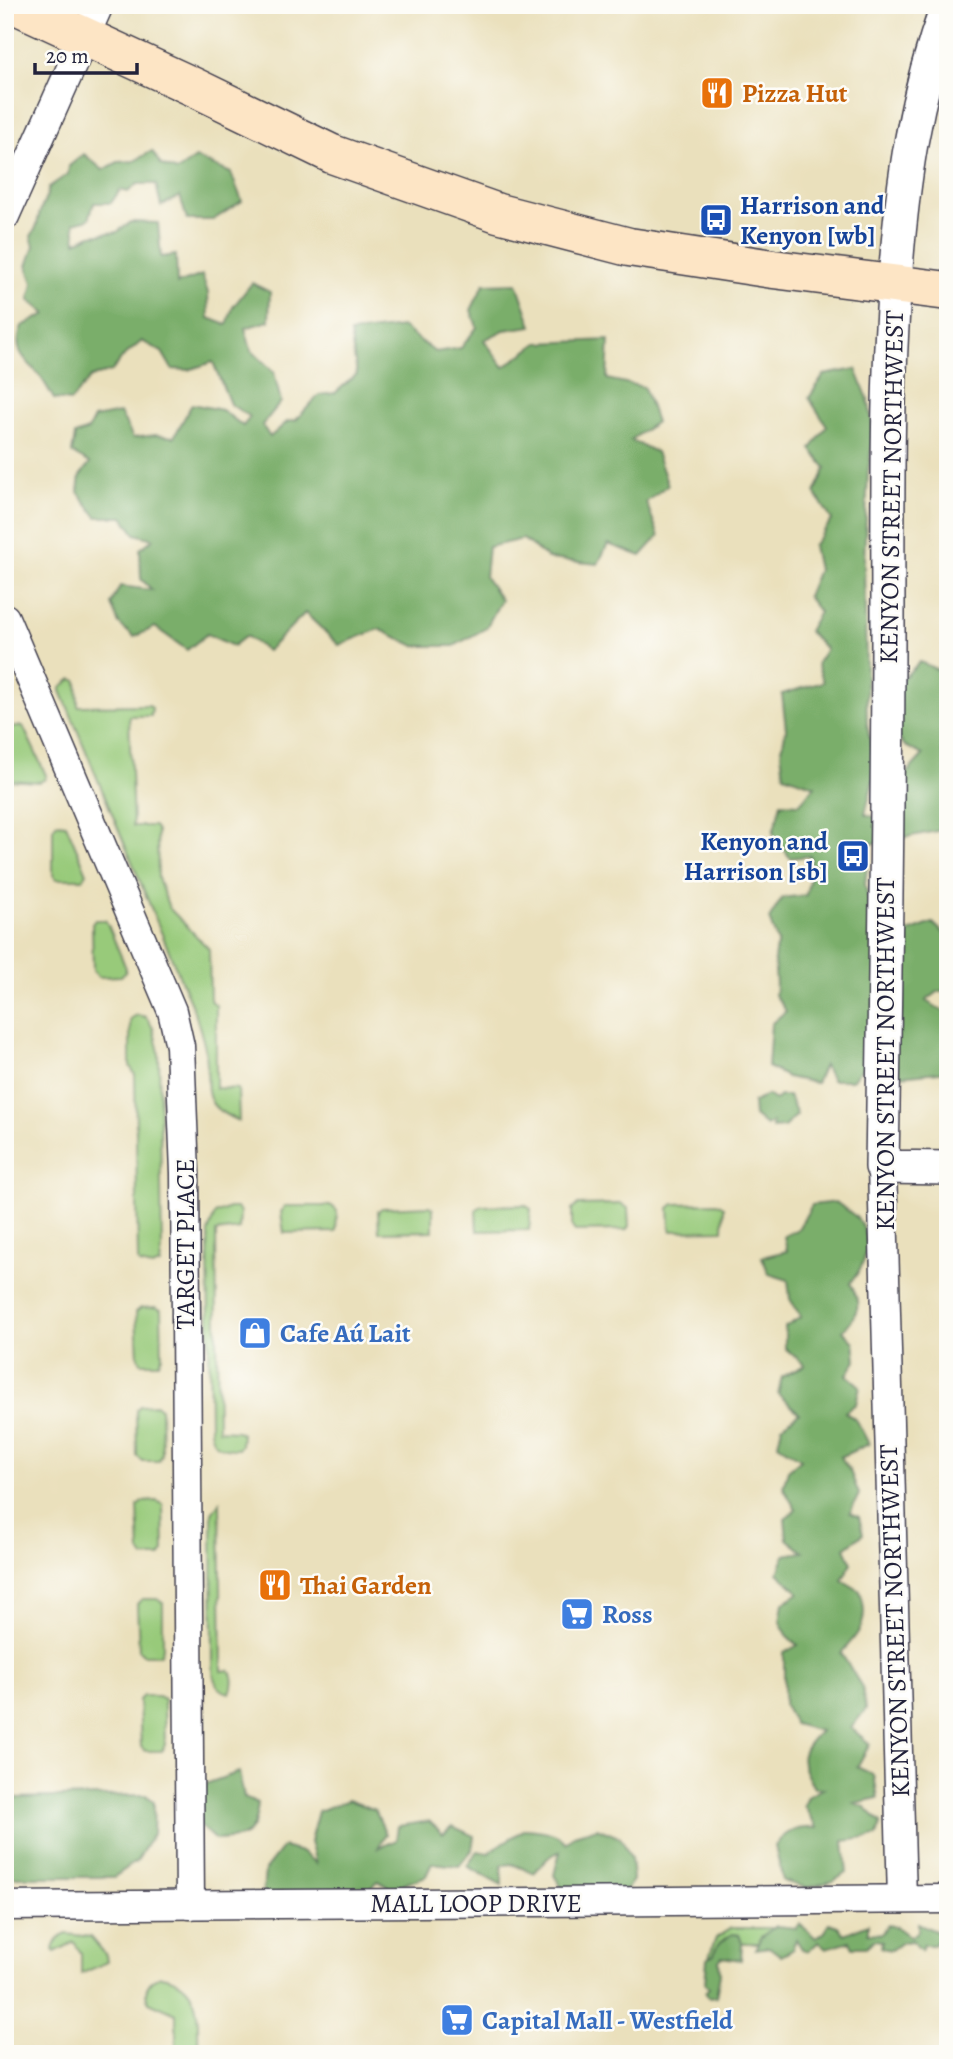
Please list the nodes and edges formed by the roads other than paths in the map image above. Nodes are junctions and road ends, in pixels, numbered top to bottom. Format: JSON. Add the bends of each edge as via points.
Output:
{"nodes":[{"id":1,"x":16,"y":5,"type":"edge"},
{"id":2,"x":948,"y":5,"type":"edge"},
{"id":3,"x":92,"y":21,"type":"edge"},
{"id":4,"x":5,"y":216,"type":"edge"},
{"id":5,"x":895,"y":284,"type":"junction"},
{"id":6,"x":948,"y":290,"type":"edge"},
{"id":7,"x":5,"y":618,"type":"edge"},
{"id":8,"x":881,"y":1167,"type":"junction"},
{"id":9,"x":948,"y":1168,"type":"edge"},
{"id":10,"x":902,"y":1899,"type":"junction"},
{"id":11,"x":948,"y":1899,"type":"edge"},
{"id":12,"x":190,"y":1905,"type":"junction"},
{"id":13,"x":5,"y":1906,"type":"edge"}],
"edges":[{"from":1,"to":3,"type":"main road"},
{"from":2,"to":5,"type":"street","name":"KENYON STREET NORTHWEST","via":[[916,107],[899,210]]},
{"from":3,"to":4,"type":"street"},
{"from":3,"to":5,"type":"main road","via":[[332,154],[498,214],[629,247]]},
{"from":5,"to":6,"type":"main road"},
{"from":5,"to":8,"type":"street","name":"KENYON STREET NORTHWEST","via":[[889,355]]},
{"from":7,"to":12,"type":"street","name":"TARGET PLACE","via":[[172,1011],[180,1046],[185,1173]]},
{"from":8,"to":9,"type":"street"},
{"from":8,"to":10,"type":"street","name":"KENYON STREET NORTHWEST"},
{"from":10,"to":11,"type":"street","name":"MALL LOOP DRIVE"},
{"from":10,"to":12,"type":"street","name":"MALL LOOP DRIVE"},
{"from":12,"to":13,"type":"street","name":"MALL LOOP DRIVE"}]}
